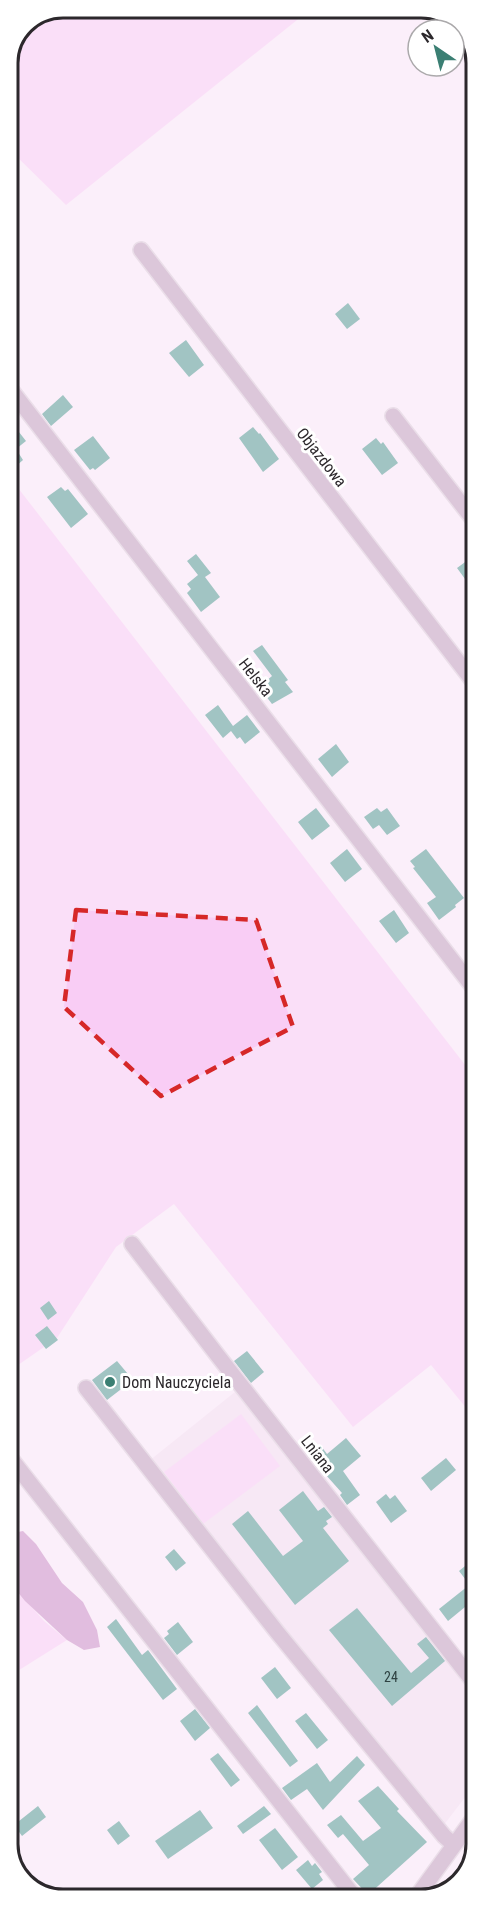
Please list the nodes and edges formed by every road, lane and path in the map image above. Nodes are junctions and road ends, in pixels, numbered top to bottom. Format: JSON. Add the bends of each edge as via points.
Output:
{"nodes":[{"id":1,"x":141,"y":250,"type":"dead end"},
{"id":2,"x":18,"y":399,"type":"edge"},
{"id":3,"x":393,"y":416,"type":"dead end"},
{"id":4,"x":466,"y":510,"type":"edge"},
{"id":5,"x":466,"y":672,"type":"edge"},
{"id":6,"x":466,"y":978,"type":"edge"},
{"id":7,"x":132,"y":1244,"type":"dead end"},
{"id":8,"x":86,"y":1388,"type":"dead end"},
{"id":9,"x":18,"y":1468,"type":"edge"},
{"id":10,"x":466,"y":1672,"type":"edge"},
{"id":11,"x":466,"y":1829,"type":"edge"},
{"id":12,"x":454,"y":1845,"type":"junction"},
{"id":13,"x":348,"y":1889,"type":"edge"},
{"id":14,"x":422,"y":1889,"type":"edge"}],
"edges":[{"from":1,"to":5,"type":"street","name":"Objazdowa"},
{"from":2,"to":6,"type":"street","name":"Helska"},
{"from":3,"to":4,"type":"street"},
{"from":7,"to":10,"type":"street","name":"Lniana"},
{"from":8,"to":12,"type":"street","via":[[277,1632]]},
{"from":9,"to":13,"type":"street"},
{"from":11,"to":12,"type":"street"},
{"from":12,"to":14,"type":"street"}]}
